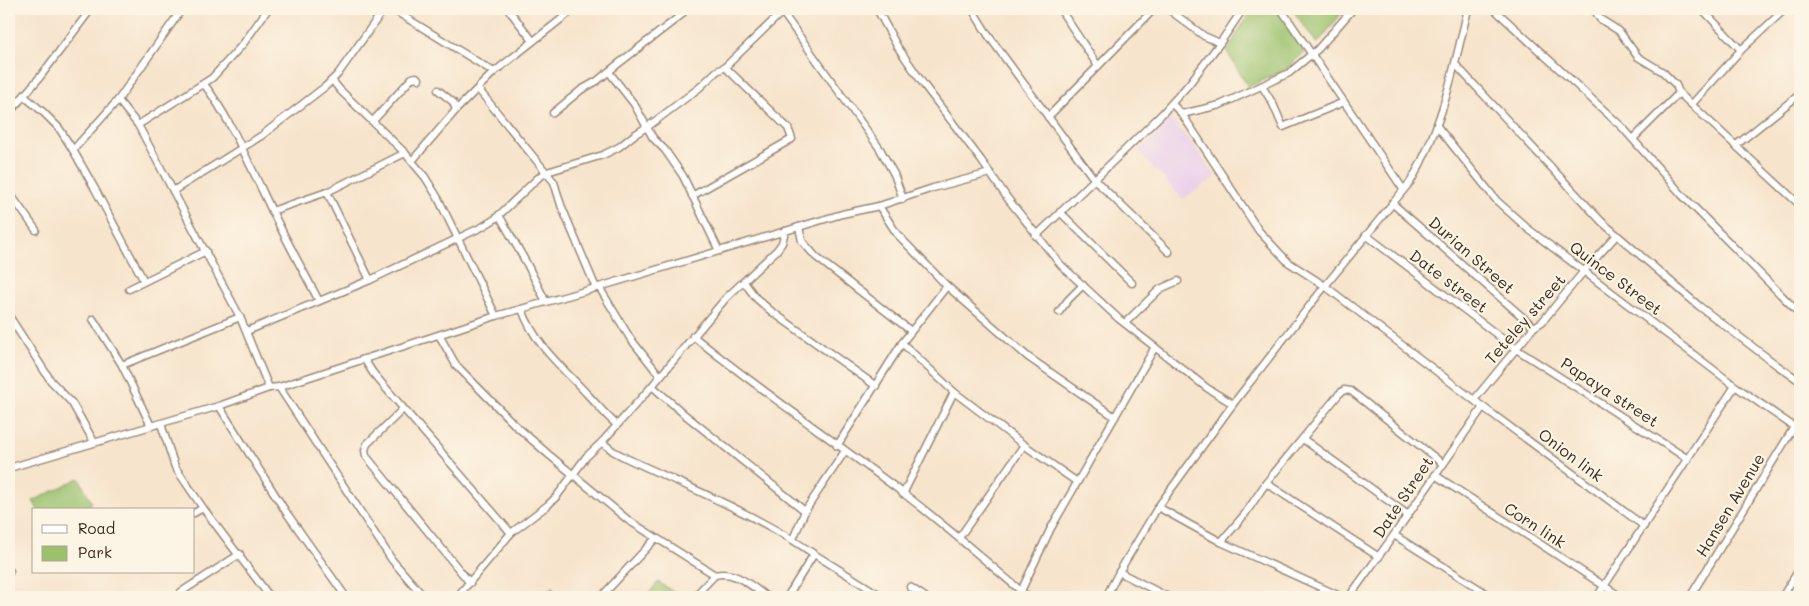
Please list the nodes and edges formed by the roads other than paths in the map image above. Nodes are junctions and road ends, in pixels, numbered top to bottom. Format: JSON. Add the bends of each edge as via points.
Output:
{"nodes":[{"id":1,"x":91,"y":9,"type":"edge"},
{"id":2,"x":182,"y":9,"type":"edge"},
{"id":3,"x":268,"y":9,"type":"edge"},
{"id":4,"x":384,"y":9,"type":"edge"},
{"id":5,"x":392,"y":9,"type":"edge"},
{"id":6,"x":508,"y":9,"type":"edge"},
{"id":7,"x":574,"y":9,"type":"edge"},
{"id":8,"x":686,"y":9,"type":"edge"},
{"id":9,"x":876,"y":9,"type":"edge"},
{"id":10,"x":972,"y":9,"type":"edge"},
{"id":11,"x":1060,"y":9,"type":"edge"},
{"id":12,"x":1154,"y":9,"type":"edge"},
{"id":13,"x":1168,"y":9,"type":"edge"},
{"id":14,"x":1174,"y":9,"type":"edge"},
{"id":15,"x":1243,"y":9,"type":"edge"},
{"id":16,"x":1281,"y":9,"type":"edge"},
{"id":17,"x":1353,"y":9,"type":"edge"},
{"id":18,"x":1468,"y":9,"type":"edge"},
{"id":19,"x":1494,"y":9,"type":"edge"},
{"id":20,"x":1594,"y":9,"type":"edge"},
{"id":21,"x":1702,"y":9,"type":"edge"},
{"id":22,"x":1781,"y":9,"type":"edge"},
{"id":23,"x":781,"y":11,"type":"edge"},
{"id":24,"x":533,"y":41,"type":"junction"},
{"id":25,"x":1220,"y":43,"type":"junction"},
{"id":26,"x":1741,"y":50,"type":"junction"},
{"id":27,"x":1311,"y":54,"type":"junction"},
{"id":28,"x":1455,"y":64,"type":"junction"},
{"id":29,"x":1098,"y":66,"type":"junction"},
{"id":30,"x":725,"y":67,"type":"junction"},
{"id":31,"x":494,"y":72,"type":"junction"},
{"id":32,"x":609,"y":72,"type":"junction"},
{"id":33,"x":419,"y":79,"type":"dead end"},
{"id":34,"x":332,"y":80,"type":"junction"},
{"id":35,"x":204,"y":84,"type":"junction"},
{"id":36,"x":1262,"y":86,"type":"junction"},
{"id":37,"x":478,"y":89,"type":"junction"},
{"id":38,"x":438,"y":90,"type":"dead end"},
{"id":39,"x":1680,"y":93,"type":"junction"},
{"id":40,"x":1800,"y":94,"type":"edge"},
{"id":41,"x":24,"y":96,"type":"junction"},
{"id":42,"x":118,"y":100,"type":"junction"},
{"id":43,"x":1344,"y":102,"type":"junction"},
{"id":44,"x":1172,"y":104,"type":"junction"},
{"id":45,"x":1692,"y":104,"type":"junction"},
{"id":46,"x":456,"y":110,"type":"junction"},
{"id":47,"x":9,"y":113,"type":"edge"},
{"id":48,"x":553,"y":113,"type":"dead end"},
{"id":49,"x":1182,"y":114,"type":"junction"},
{"id":50,"x":1048,"y":117,"type":"junction"},
{"id":51,"x":373,"y":122,"type":"junction"},
{"id":52,"x":138,"y":126,"type":"junction"},
{"id":53,"x":1436,"y":126,"type":"junction"},
{"id":54,"x":646,"y":127,"type":"junction"},
{"id":55,"x":1633,"y":139,"type":"junction"},
{"id":56,"x":1735,"y":146,"type":"junction"},
{"id":57,"x":242,"y":148,"type":"junction"},
{"id":58,"x":73,"y":150,"type":"junction"},
{"id":59,"x":405,"y":153,"type":"junction"},
{"id":60,"x":412,"y":161,"type":"junction"},
{"id":61,"x":547,"y":172,"type":"junction"},
{"id":62,"x":990,"y":173,"type":"junction"},
{"id":63,"x":1094,"y":179,"type":"junction"},
{"id":64,"x":1403,"y":189,"type":"junction"},
{"id":65,"x":173,"y":191,"type":"junction"},
{"id":66,"x":9,"y":192,"type":"edge"},
{"id":67,"x":327,"y":192,"type":"junction"},
{"id":68,"x":692,"y":196,"type":"junction"},
{"id":69,"x":902,"y":199,"type":"junction"},
{"id":70,"x":1392,"y":203,"type":"junction"},
{"id":71,"x":1800,"y":205,"type":"edge"},
{"id":72,"x":880,"y":206,"type":"junction"},
{"id":73,"x":272,"y":211,"type":"junction"},
{"id":74,"x":1060,"y":212,"type":"junction"},
{"id":75,"x":499,"y":215,"type":"junction"},
{"id":76,"x":799,"y":227,"type":"junction"},
{"id":77,"x":36,"y":230,"type":"dead end"},
{"id":78,"x":785,"y":231,"type":"junction"},
{"id":79,"x":1366,"y":235,"type":"junction"},
{"id":80,"x":1617,"y":235,"type":"junction"},
{"id":81,"x":1036,"y":236,"type":"junction"},
{"id":82,"x":457,"y":239,"type":"junction"},
{"id":83,"x":206,"y":251,"type":"junction"},
{"id":84,"x":719,"y":251,"type":"junction"},
{"id":85,"x":1168,"y":252,"type":"dead end"},
{"id":86,"x":1584,"y":271,"type":"junction"},
{"id":87,"x":370,"y":280,"type":"junction"},
{"id":88,"x":144,"y":281,"type":"junction"},
{"id":89,"x":1178,"y":281,"type":"dead end"},
{"id":90,"x":744,"y":282,"type":"junction"},
{"id":91,"x":1132,"y":283,"type":"dead end"},
{"id":92,"x":1083,"y":285,"type":"junction"},
{"id":93,"x":947,"y":286,"type":"junction"},
{"id":94,"x":1325,"y":286,"type":"junction"},
{"id":95,"x":597,"y":288,"type":"junction"},
{"id":96,"x":129,"y":289,"type":"dead end"},
{"id":97,"x":318,"y":301,"type":"junction"},
{"id":98,"x":546,"y":302,"type":"junction"},
{"id":99,"x":522,"y":309,"type":"junction"},
{"id":100,"x":1059,"y":312,"type":"dead end"},
{"id":101,"x":1800,"y":314,"type":"edge"},
{"id":102,"x":9,"y":316,"type":"edge"},
{"id":103,"x":496,"y":316,"type":"junction"},
{"id":104,"x":240,"y":317,"type":"junction"},
{"id":105,"x":93,"y":319,"type":"dead end"},
{"id":106,"x":1125,"y":324,"type":"junction"},
{"id":107,"x":1534,"y":327,"type":"junction"},
{"id":108,"x":247,"y":331,"type":"junction"},
{"id":109,"x":911,"y":331,"type":"junction"},
{"id":110,"x":438,"y":335,"type":"junction"},
{"id":111,"x":694,"y":336,"type":"junction"},
{"id":112,"x":902,"y":343,"type":"junction"},
{"id":113,"x":1154,"y":347,"type":"junction"},
{"id":114,"x":1516,"y":349,"type":"junction"},
{"id":115,"x":364,"y":359,"type":"junction"},
{"id":116,"x":122,"y":365,"type":"junction"},
{"id":117,"x":660,"y":376,"type":"junction"},
{"id":118,"x":1800,"y":381,"type":"edge"},
{"id":119,"x":279,"y":386,"type":"junction"},
{"id":120,"x":652,"y":386,"type":"junction"},
{"id":121,"x":876,"y":386,"type":"junction"},
{"id":122,"x":1736,"y":386,"type":"junction"},
{"id":123,"x":269,"y":388,"type":"junction"},
{"id":124,"x":954,"y":392,"type":"junction"},
{"id":125,"x":1474,"y":400,"type":"junction"},
{"id":126,"x":1233,"y":404,"type":"junction"},
{"id":127,"x":219,"y":406,"type":"junction"},
{"id":128,"x":403,"y":409,"type":"junction"},
{"id":129,"x":1481,"y":409,"type":"junction"},
{"id":130,"x":1114,"y":416,"type":"junction"},
{"id":131,"x":161,"y":424,"type":"junction"},
{"id":132,"x":616,"y":424,"type":"junction"},
{"id":133,"x":151,"y":426,"type":"junction"},
{"id":134,"x":1794,"y":427,"type":"junction"},
{"id":135,"x":1800,"y":431,"type":"edge"},
{"id":136,"x":1302,"y":439,"type":"junction"},
{"id":137,"x":94,"y":442,"type":"junction"},
{"id":138,"x":602,"y":442,"type":"junction"},
{"id":139,"x":1024,"y":445,"type":"junction"},
{"id":140,"x":838,"y":446,"type":"junction"},
{"id":141,"x":845,"y":451,"type":"junction"},
{"id":142,"x":1688,"y":459,"type":"junction"},
{"id":143,"x":1443,"y":464,"type":"junction"},
{"id":144,"x":9,"y":468,"type":"edge"},
{"id":145,"x":574,"y":475,"type":"junction"},
{"id":146,"x":1435,"y":475,"type":"junction"},
{"id":147,"x":1078,"y":482,"type":"junction"},
{"id":148,"x":1266,"y":483,"type":"junction"},
{"id":149,"x":903,"y":494,"type":"junction"},
{"id":150,"x":1158,"y":507,"type":"junction"},
{"id":151,"x":203,"y":508,"type":"junction"},
{"id":152,"x":195,"y":512,"type":"edge"},
{"id":153,"x":805,"y":512,"type":"junction"},
{"id":154,"x":1408,"y":515,"type":"junction"},
{"id":155,"x":1644,"y":526,"type":"junction"},
{"id":156,"x":511,"y":533,"type":"junction"},
{"id":157,"x":1394,"y":535,"type":"junction"},
{"id":158,"x":656,"y":538,"type":"junction"},
{"id":159,"x":958,"y":538,"type":"junction"},
{"id":160,"x":793,"y":539,"type":"junction"},
{"id":161,"x":1221,"y":542,"type":"junction"},
{"id":162,"x":240,"y":554,"type":"junction"},
{"id":163,"x":814,"y":554,"type":"junction"},
{"id":164,"x":1378,"y":557,"type":"junction"},
{"id":165,"x":1800,"y":568,"type":"edge"},
{"id":166,"x":1119,"y":572,"type":"junction"},
{"id":167,"x":715,"y":575,"type":"junction"},
{"id":168,"x":470,"y":583,"type":"junction"},
{"id":169,"x":1605,"y":586,"type":"junction"},
{"id":170,"x":910,"y":587,"type":"dead end"},
{"id":171,"x":1020,"y":591,"type":"junction"},
{"id":172,"x":181,"y":592,"type":"dead end"},
{"id":173,"x":270,"y":597,"type":"edge"},
{"id":174,"x":346,"y":597,"type":"edge"},
{"id":175,"x":424,"y":597,"type":"edge"},
{"id":176,"x":457,"y":597,"type":"edge"},
{"id":177,"x":601,"y":597,"type":"edge"},
{"id":178,"x":694,"y":597,"type":"edge"},
{"id":179,"x":767,"y":597,"type":"edge"},
{"id":180,"x":787,"y":597,"type":"edge"},
{"id":181,"x":883,"y":597,"type":"edge"},
{"id":182,"x":925,"y":597,"type":"edge"},
{"id":183,"x":1028,"y":597,"type":"edge"},
{"id":184,"x":1106,"y":597,"type":"edge"},
{"id":185,"x":1168,"y":597,"type":"edge"},
{"id":186,"x":1342,"y":597,"type":"edge"},
{"id":187,"x":1349,"y":597,"type":"edge"},
{"id":188,"x":1492,"y":597,"type":"edge"},
{"id":189,"x":1597,"y":597,"type":"edge"},
{"id":190,"x":1621,"y":597,"type":"edge"},
{"id":191,"x":1690,"y":597,"type":"edge"},
{"id":192,"x":1782,"y":597,"type":"edge"}],
"edges":[{"from":1,"to":41,"type":"street"},
{"from":2,"to":42,"type":"street"},
{"from":3,"to":35,"type":"street","via":[[243,44]]},
{"from":4,"to":34,"type":"street"},
{"from":5,"to":31,"type":"street"},
{"from":6,"to":24,"type":"street"},
{"from":7,"to":24,"type":"street"},
{"from":8,"to":32,"type":"street"},
{"from":9,"to":62,"type":"street","via":[[897,46]]},
{"from":10,"to":50,"type":"street"},
{"from":11,"to":29,"type":"street"},
{"from":12,"to":29,"type":"street"},
{"from":13,"to":25,"type":"street","via":[[1204,36]]},
{"from":14,"to":25,"type":"street"},
{"from":15,"to":25,"type":"street"},
{"from":16,"to":27,"type":"street"},
{"from":17,"to":27,"type":"street"},
{"from":18,"to":28,"type":"street"},
{"from":19,"to":55,"type":"street"},
{"from":20,"to":39,"type":"street","via":[[1600,19],[1619,31],[1638,57],[1663,72]]},
{"from":21,"to":26,"type":"street"},
{"from":22,"to":26,"type":"street","via":[[1783,11]]},
{"from":23,"to":30,"type":"street"},
{"from":23,"to":69,"type":"street","via":[[880,149],[894,174]]},
{"from":24,"to":31,"type":"street"},
{"from":25,"to":44,"type":"street"},
{"from":26,"to":45,"type":"street"},
{"from":27,"to":36,"type":"street","via":[[1289,73]]},
{"from":27,"to":43,"type":"street"},
{"from":28,"to":53,"type":"street"},
{"from":28,"to":80,"type":"street"},
{"from":29,"to":50,"type":"street"},
{"from":30,"to":54,"type":"street"},
{"from":30,"to":68,"type":"street","via":[[788,128],[792,139]]},
{"from":31,"to":37,"type":"street"},
{"from":32,"to":48,"type":"street"},
{"from":32,"to":54,"type":"street","via":[[634,104]]},
{"from":33,"to":51,"type":"street","via":[[412,78]]},
{"from":34,"to":51,"type":"street"},
{"from":34,"to":57,"type":"street"},
{"from":35,"to":52,"type":"street"},
{"from":35,"to":57,"type":"street"},
{"from":36,"to":43,"type":"street","via":[[1283,127]]},
{"from":36,"to":49,"type":"street","via":[[1220,105]]},
{"from":37,"to":46,"type":"street"},
{"from":37,"to":61,"type":"street"},
{"from":38,"to":46,"type":"street","via":[[453,102]]},
{"from":39,"to":45,"type":"street"},
{"from":39,"to":55,"type":"street"},
{"from":40,"to":56,"type":"street"},
{"from":41,"to":47,"type":"street"},
{"from":41,"to":58,"type":"street","via":[[59,128]]},
{"from":42,"to":52,"type":"street"},
{"from":42,"to":58,"type":"street"},
{"from":43,"to":64,"type":"street"},
{"from":44,"to":49,"type":"street","name":"Onion link"},
{"from":44,"to":63,"type":"street"},
{"from":45,"to":56,"type":"street"},
{"from":46,"to":60,"type":"street"},
{"from":49,"to":94,"type":"street","name":"Onion link","via":[[1259,231],[1288,262]]},
{"from":50,"to":63,"type":"street"},
{"from":51,"to":59,"type":"street"},
{"from":52,"to":65,"type":"street"},
{"from":53,"to":64,"type":"street","via":[[1421,163]]},
{"from":53,"to":86,"type":"street","name":"Quince Street","via":[[1497,202]]},
{"from":54,"to":61,"type":"street","via":[[603,155]]},
{"from":54,"to":68,"type":"street","via":[[683,176]]},
{"from":55,"to":101,"type":"street","via":[[1683,196]]},
{"from":56,"to":71,"type":"street"},
{"from":57,"to":65,"type":"street"},
{"from":57,"to":73,"type":"street"},
{"from":58,"to":88,"type":"street"},
{"from":59,"to":60,"type":"street"},
{"from":59,"to":67,"type":"street"},
{"from":60,"to":82,"type":"street","via":[[438,198]]},
{"from":61,"to":75,"type":"street"},
{"from":61,"to":95,"type":"street"},
{"from":62,"to":69,"type":"street"},
{"from":62,"to":81,"type":"street"},
{"from":63,"to":74,"type":"street"},
{"from":63,"to":85,"type":"street"},
{"from":64,"to":70,"type":"street"},
{"from":65,"to":83,"type":"street"},
{"from":66,"to":77,"type":"street"},
{"from":67,"to":73,"type":"street"},
{"from":67,"to":87,"type":"street"},
{"from":68,"to":84,"type":"street"},
{"from":69,"to":72,"type":"street"},
{"from":70,"to":79,"type":"street"},
{"from":70,"to":107,"type":"street","name":"Durian Street"},
{"from":72,"to":76,"type":"street"},
{"from":72,"to":93,"type":"street","via":[[897,234]]},
{"from":73,"to":97,"type":"street"},
{"from":74,"to":81,"type":"street"},
{"from":74,"to":91,"type":"street"},
{"from":75,"to":82,"type":"street"},
{"from":75,"to":98,"type":"street"},
{"from":76,"to":78,"type":"street"},
{"from":76,"to":109,"type":"street","via":[[802,240],[816,257]]},
{"from":78,"to":84,"type":"street"},
{"from":78,"to":90,"type":"street","via":[[780,247]]},
{"from":79,"to":94,"type":"street"},
{"from":79,"to":114,"type":"street","name":"Date street"},
{"from":80,"to":86,"type":"street","name":"Teteley street"},
{"from":80,"to":118,"type":"street","via":[[1699,306]]},
{"from":81,"to":92,"type":"street"},
{"from":82,"to":87,"type":"street"},
{"from":82,"to":103,"type":"street"},
{"from":83,"to":88,"type":"street"},
{"from":83,"to":104,"type":"street"},
{"from":84,"to":95,"type":"street"},
{"from":86,"to":107,"type":"street","name":"Teteley street","via":[[1542,322]]},
{"from":86,"to":122,"type":"street","name":"Quince Street"},
{"from":87,"to":97,"type":"street"},
{"from":88,"to":96,"type":"street"},
{"from":89,"to":106,"type":"street","via":[[1160,289]]},
{"from":90,"to":111,"type":"street"},
{"from":90,"to":121,"type":"street","via":[[772,311]]},
{"from":92,"to":100,"type":"street"},
{"from":92,"to":106,"type":"street"},
{"from":93,"to":109,"type":"street"},
{"from":93,"to":130,"type":"street","via":[[1028,357]]},
{"from":94,"to":125,"type":"street","name":"Onion link"},
{"from":94,"to":126,"type":"street"},
{"from":95,"to":98,"type":"street"},
{"from":95,"to":117,"type":"street"},
{"from":97,"to":108,"type":"street"},
{"from":98,"to":99,"type":"street"},
{"from":99,"to":103,"type":"street"},
{"from":99,"to":132,"type":"street","via":[[527,325],[552,358]]},
{"from":102,"to":137,"type":"street","via":[[51,381],[72,403]]},
{"from":103,"to":110,"type":"street"},
{"from":104,"to":108,"type":"street"},
{"from":104,"to":116,"type":"street"},
{"from":105,"to":116,"type":"street"},
{"from":106,"to":113,"type":"street"},
{"from":107,"to":114,"type":"street","name":"Teteley street"},
{"from":108,"to":123,"type":"street"},
{"from":109,"to":112,"type":"street"},
{"from":110,"to":115,"type":"street"},
{"from":110,"to":145,"type":"street","via":[[456,365],[472,382],[515,425]]},
{"from":111,"to":117,"type":"street"},
{"from":111,"to":140,"type":"street"},
{"from":112,"to":121,"type":"street"},
{"from":112,"to":124,"type":"street"},
{"from":113,"to":126,"type":"street"},
{"from":113,"to":130,"type":"street"},
{"from":114,"to":125,"type":"street","name":"Teteley street"},
{"from":114,"to":142,"type":"street","name":"Papaya street"},
{"from":115,"to":119,"type":"street"},
{"from":115,"to":128,"type":"street"},
{"from":116,"to":133,"type":"street"},
{"from":117,"to":120,"type":"street"},
{"from":119,"to":123,"type":"street"},
{"from":119,"to":175,"type":"street","via":[[392,560]]},
{"from":120,"to":132,"type":"street"},
{"from":120,"to":153,"type":"street"},
{"from":121,"to":140,"type":"street"},
{"from":122,"to":134,"type":"street","name":"Quince Street"},
{"from":122,"to":142,"type":"street"},
{"from":123,"to":127,"type":"street"},
{"from":124,"to":139,"type":"street"},
{"from":124,"to":149,"type":"street"},
{"from":125,"to":129,"type":"street","name":"Onion link"},
{"from":126,"to":150,"type":"street"},
{"from":127,"to":131,"type":"street"},
{"from":127,"to":174,"type":"street","via":[[286,512]]},
{"from":128,"to":156,"type":"street"},
{"from":128,"to":168,"type":"street","via":[[367,444],[366,456]]},
{"from":129,"to":143,"type":"street","name":"Date Street"},
{"from":129,"to":155,"type":"street","name":"Onion link"},
{"from":130,"to":147,"type":"street"},
{"from":131,"to":133,"type":"street"},
{"from":131,"to":151,"type":"street","via":[[176,467]]},
{"from":132,"to":138,"type":"street"},
{"from":133,"to":137,"type":"street"},
{"from":134,"to":135,"type":"street","name":"Quince Street"},
{"from":134,"to":191,"type":"street","name":"Hansen Avenue"},
{"from":136,"to":143,"type":"street","via":[[1339,394],[1344,390],[1351,391]]},
{"from":136,"to":148,"type":"street"},
{"from":136,"to":154,"type":"street"},
{"from":137,"to":144,"type":"street"},
{"from":138,"to":145,"type":"street"},
{"from":138,"to":160,"type":"street","via":[[620,455],[738,508]]},
{"from":139,"to":147,"type":"street"},
{"from":139,"to":159,"type":"street"},
{"from":140,"to":141,"type":"street"},
{"from":141,"to":149,"type":"street"},
{"from":141,"to":153,"type":"street"},
{"from":142,"to":155,"type":"street"},
{"from":143,"to":146,"type":"street","name":"Date Street"},
{"from":145,"to":156,"type":"street","via":[[548,505]]},
{"from":145,"to":158,"type":"street","via":[[628,520]]},
{"from":146,"to":154,"type":"street","name":"Date Street"},
{"from":146,"to":169,"type":"street","name":"Corn link"},
{"from":147,"to":171,"type":"street"},
{"from":148,"to":161,"type":"street"},
{"from":148,"to":164,"type":"street"},
{"from":149,"to":159,"type":"street"},
{"from":150,"to":161,"type":"street"},
{"from":150,"to":166,"type":"street"},
{"from":151,"to":152,"type":"street"},
{"from":151,"to":162,"type":"street"},
{"from":153,"to":160,"type":"street"},
{"from":154,"to":157,"type":"street","name":"Date Street"},
{"from":155,"to":169,"type":"street"},
{"from":156,"to":168,"type":"street"},
{"from":157,"to":164,"type":"street","name":"Date Street"},
{"from":157,"to":188,"type":"street"},
{"from":158,"to":167,"type":"street"},
{"from":158,"to":177,"type":"street"},
{"from":159,"to":171,"type":"street"},
{"from":160,"to":163,"type":"street"},
{"from":161,"to":186,"type":"street"},
{"from":162,"to":172,"type":"street"},
{"from":162,"to":173,"type":"street"},
{"from":163,"to":180,"type":"street"},
{"from":163,"to":181,"type":"street"},
{"from":164,"to":187,"type":"street","name":"Date Street"},
{"from":165,"to":192,"type":"street"},
{"from":166,"to":184,"type":"street"},
{"from":166,"to":185,"type":"street"},
{"from":167,"to":178,"type":"street"},
{"from":167,"to":179,"type":"street","via":[[734,575]]},
{"from":168,"to":176,"type":"street"},
{"from":169,"to":189,"type":"street"},
{"from":169,"to":190,"type":"street","name":"Corn link"},
{"from":170,"to":182,"type":"street"},
{"from":171,"to":183,"type":"street"}]}
